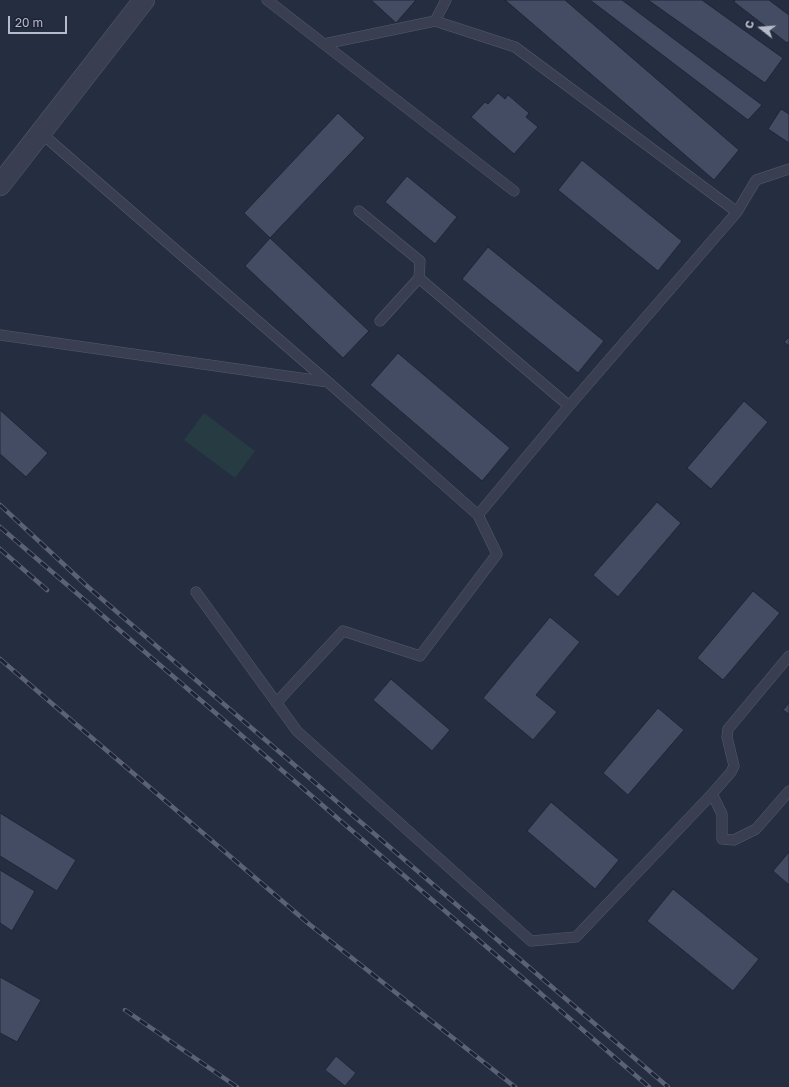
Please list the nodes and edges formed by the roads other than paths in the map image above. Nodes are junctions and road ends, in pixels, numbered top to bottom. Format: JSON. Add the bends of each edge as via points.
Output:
{"nodes":[{"id":1,"x":144,"y":0,"type":"edge"},
{"id":2,"x":267,"y":0,"type":"edge"},
{"id":3,"x":446,"y":0,"type":"edge"},
{"id":4,"x":435,"y":21,"type":"junction"},
{"id":5,"x":324,"y":44,"type":"junction"},
{"id":6,"x":41,"y":132,"type":"junction"},
{"id":7,"x":789,"y":170,"type":"edge"},
{"id":8,"x":0,"y":185,"type":"edge"},
{"id":9,"x":514,"y":191,"type":"dead end"},
{"id":10,"x":359,"y":211,"type":"dead end"},
{"id":11,"x":737,"y":212,"type":"junction"},
{"id":12,"x":419,"y":278,"type":"junction"},
{"id":13,"x":380,"y":321,"type":"dead end"},
{"id":14,"x":0,"y":335,"type":"edge"},
{"id":15,"x":328,"y":382,"type":"junction"},
{"id":16,"x":569,"y":406,"type":"junction"},
{"id":17,"x":478,"y":516,"type":"junction"},
{"id":18,"x":196,"y":592,"type":"dead end"},
{"id":19,"x":789,"y":656,"type":"edge"},
{"id":20,"x":276,"y":703,"type":"junction"},
{"id":21,"x":789,"y":791,"type":"edge"},
{"id":22,"x":712,"y":794,"type":"junction"}],
"edges":[{"from":1,"to":6,"type":"street"},
{"from":2,"to":5,"type":"lane"},
{"from":3,"to":4,"type":"lane"},
{"from":4,"to":5,"type":"lane"},
{"from":4,"to":11,"type":"lane","via":[[515,47]]},
{"from":5,"to":9,"type":"lane"},
{"from":6,"to":8,"type":"street"},
{"from":6,"to":15,"type":"lane"},
{"from":7,"to":11,"type":"lane","via":[[756,180]]},
{"from":10,"to":12,"type":"lane","via":[[420,260]]},
{"from":11,"to":16,"type":"lane"},
{"from":12,"to":13,"type":"lane"},
{"from":12,"to":16,"type":"lane"},
{"from":14,"to":15,"type":"lane"},
{"from":15,"to":17,"type":"lane"},
{"from":16,"to":17,"type":"lane"},
{"from":17,"to":20,"type":"lane","via":[[497,554],[420,656],[343,631]]},
{"from":18,"to":20,"type":"lane"},
{"from":19,"to":22,"type":"lane","via":[[728,729],[727,737],[734,766]]},
{"from":20,"to":22,"type":"lane","via":[[297,731],[531,941],[576,937]]},
{"from":21,"to":22,"type":"lane","via":[[756,829],[734,840],[722,839],[722,814]]}]}
